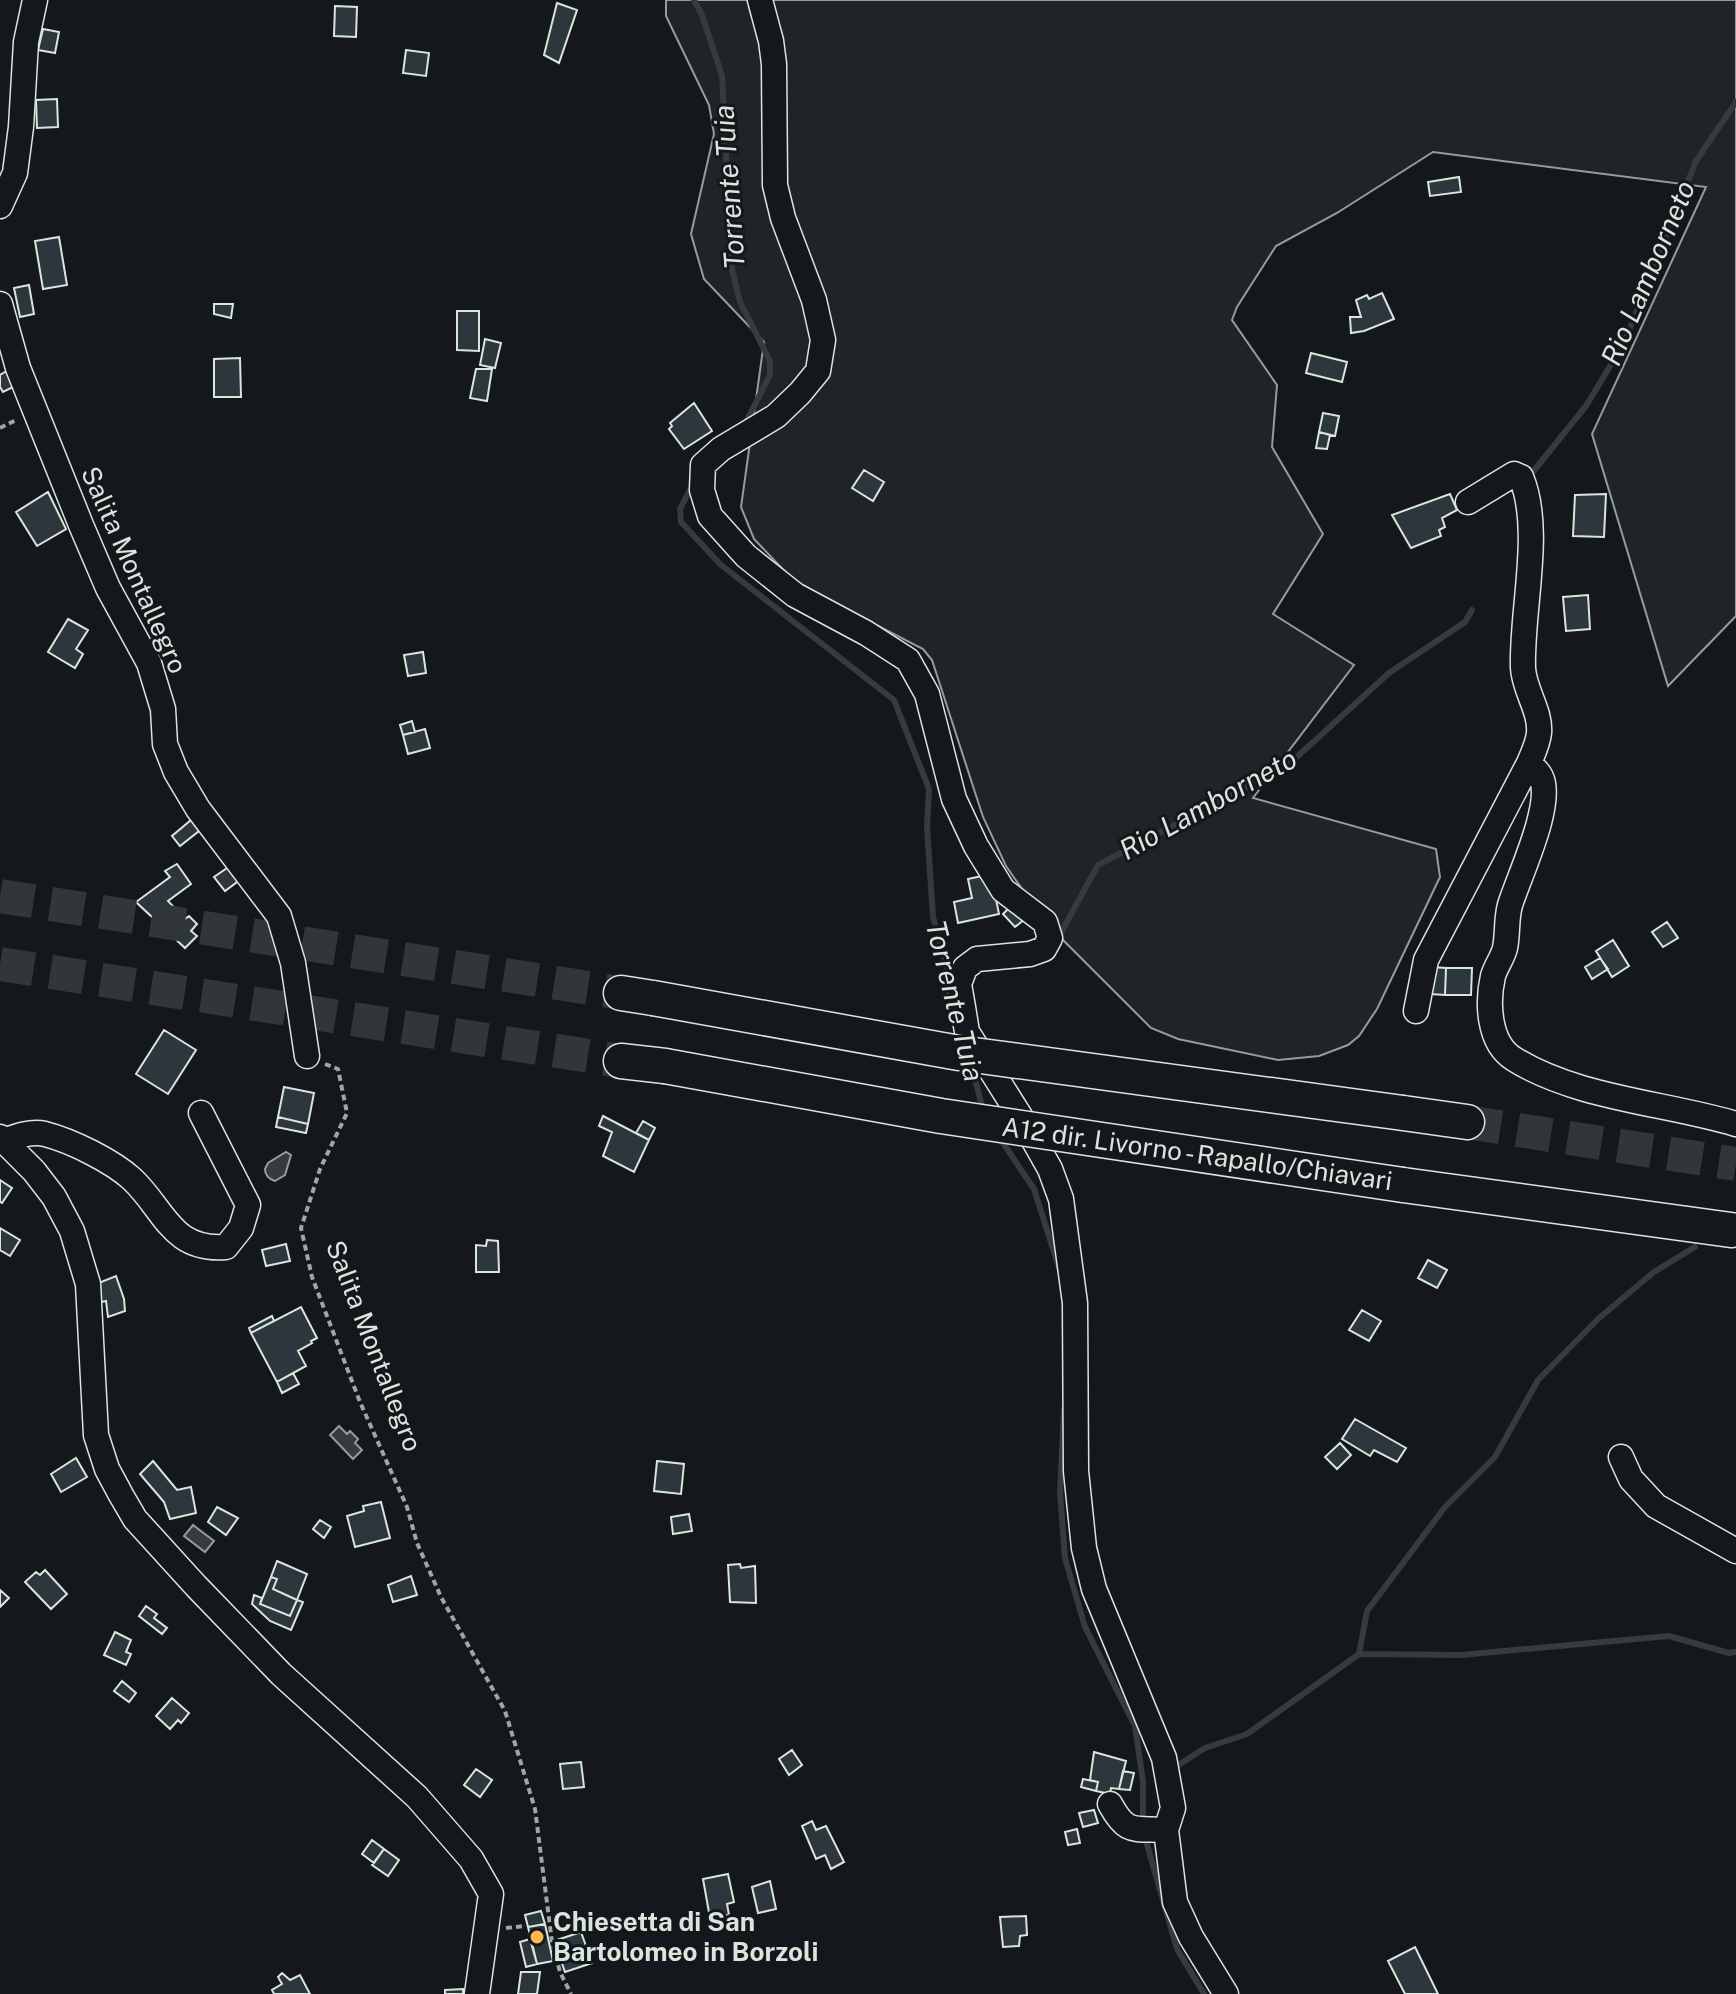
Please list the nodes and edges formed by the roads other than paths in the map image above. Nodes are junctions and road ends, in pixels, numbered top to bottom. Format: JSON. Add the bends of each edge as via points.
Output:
{"nodes":[{"id":1,"x":35,"y":0,"type":"edge"},
{"id":2,"x":760,"y":0,"type":"edge"},
{"id":3,"x":0,"y":206,"type":"edge"},
{"id":4,"x":0,"y":304,"type":"edge"},
{"id":5,"x":1468,"y":502,"type":"dead end"},
{"id":6,"x":1529,"y":763,"type":"junction"},
{"id":7,"x":637,"y":996,"type":"tunnel mouth"},
{"id":8,"x":1416,"y":1011,"type":"dead end"},
{"id":9,"x":307,"y":1056,"type":"road end"},
{"id":10,"x":621,"y":1061,"type":"tunnel mouth"},
{"id":11,"x":201,"y":1113,"type":"dead end"},
{"id":12,"x":1467,"y":1122,"type":"tunnel mouth"},
{"id":13,"x":1736,"y":1124,"type":"edge"},
{"id":14,"x":2,"y":1139,"type":"edge"},
{"id":15,"x":1731,"y":1230,"type":"dead end"},
{"id":16,"x":1621,"y":1457,"type":"dead end"},
{"id":17,"x":1736,"y":1551,"type":"edge"},
{"id":18,"x":1110,"y":1804,"type":"dead end"},
{"id":19,"x":1166,"y":1830,"type":"junction"},
{"id":20,"x":477,"y":1994,"type":"edge"},
{"id":21,"x":1226,"y":1994,"type":"edge"}],
"edges":[{"from":1,"to":3,"type":"street","via":[[26,42],[15,173]]},
{"from":2,"to":19,"type":"street","via":[[774,64],[775,185],[823,340],[818,371],[776,416],[703,465],[702,490],[710,516],[746,556],[795,595],[908,660],[927,694],[954,799],[976,846],[1003,890],[1045,922],[1050,938],[1044,949],[977,959],[965,968],[959,984],[967,1032],[1050,1169],[1061,1199],[1075,1303],[1076,1471],[1084,1548],[1094,1589],[1164,1758],[1173,1808]]},
{"from":4,"to":9,"type":"street","name":"Salita Montallegro","via":[[18,368],[81,525],[149,663],[176,772],[279,916],[293,963]]},
{"from":5,"to":6,"type":"street","via":[[1514,474],[1521,477],[1529,496],[1523,669],[1539,721]]},
{"from":6,"to":8,"type":"street","via":[[1426,960]]},
{"from":6,"to":13,"type":"street","via":[[1542,777],[1542,815],[1509,908],[1505,948],[1494,972],[1489,999],[1499,1046],[1534,1069],[1588,1089]]},
{"from":7,"to":12,"type":"highway","bridge":true,"via":[[959,1053]]},
{"from":10,"to":15,"type":"highway","name":"A12 dir. Livorno - Rapallo/Chiavari","bridge":true,"via":[[941,1116]]},
{"from":11,"to":14,"type":"street","via":[[248,1205],[241,1228],[226,1247],[190,1242],[163,1220],[132,1179],[84,1148],[43,1134]]},
{"from":14,"to":20,"type":"street","via":[[54,1197],[72,1231],[88,1284],[96,1435],[107,1469],[135,1519],[281,1674],[417,1797],[471,1859],[491,1894]]},
{"from":16,"to":17,"type":"street","via":[[1631,1479],[1656,1506]]},
{"from":18,"to":19,"type":"street","via":[[1127,1827]]},
{"from":19,"to":21,"type":"street","via":[[1175,1902]]}]}
